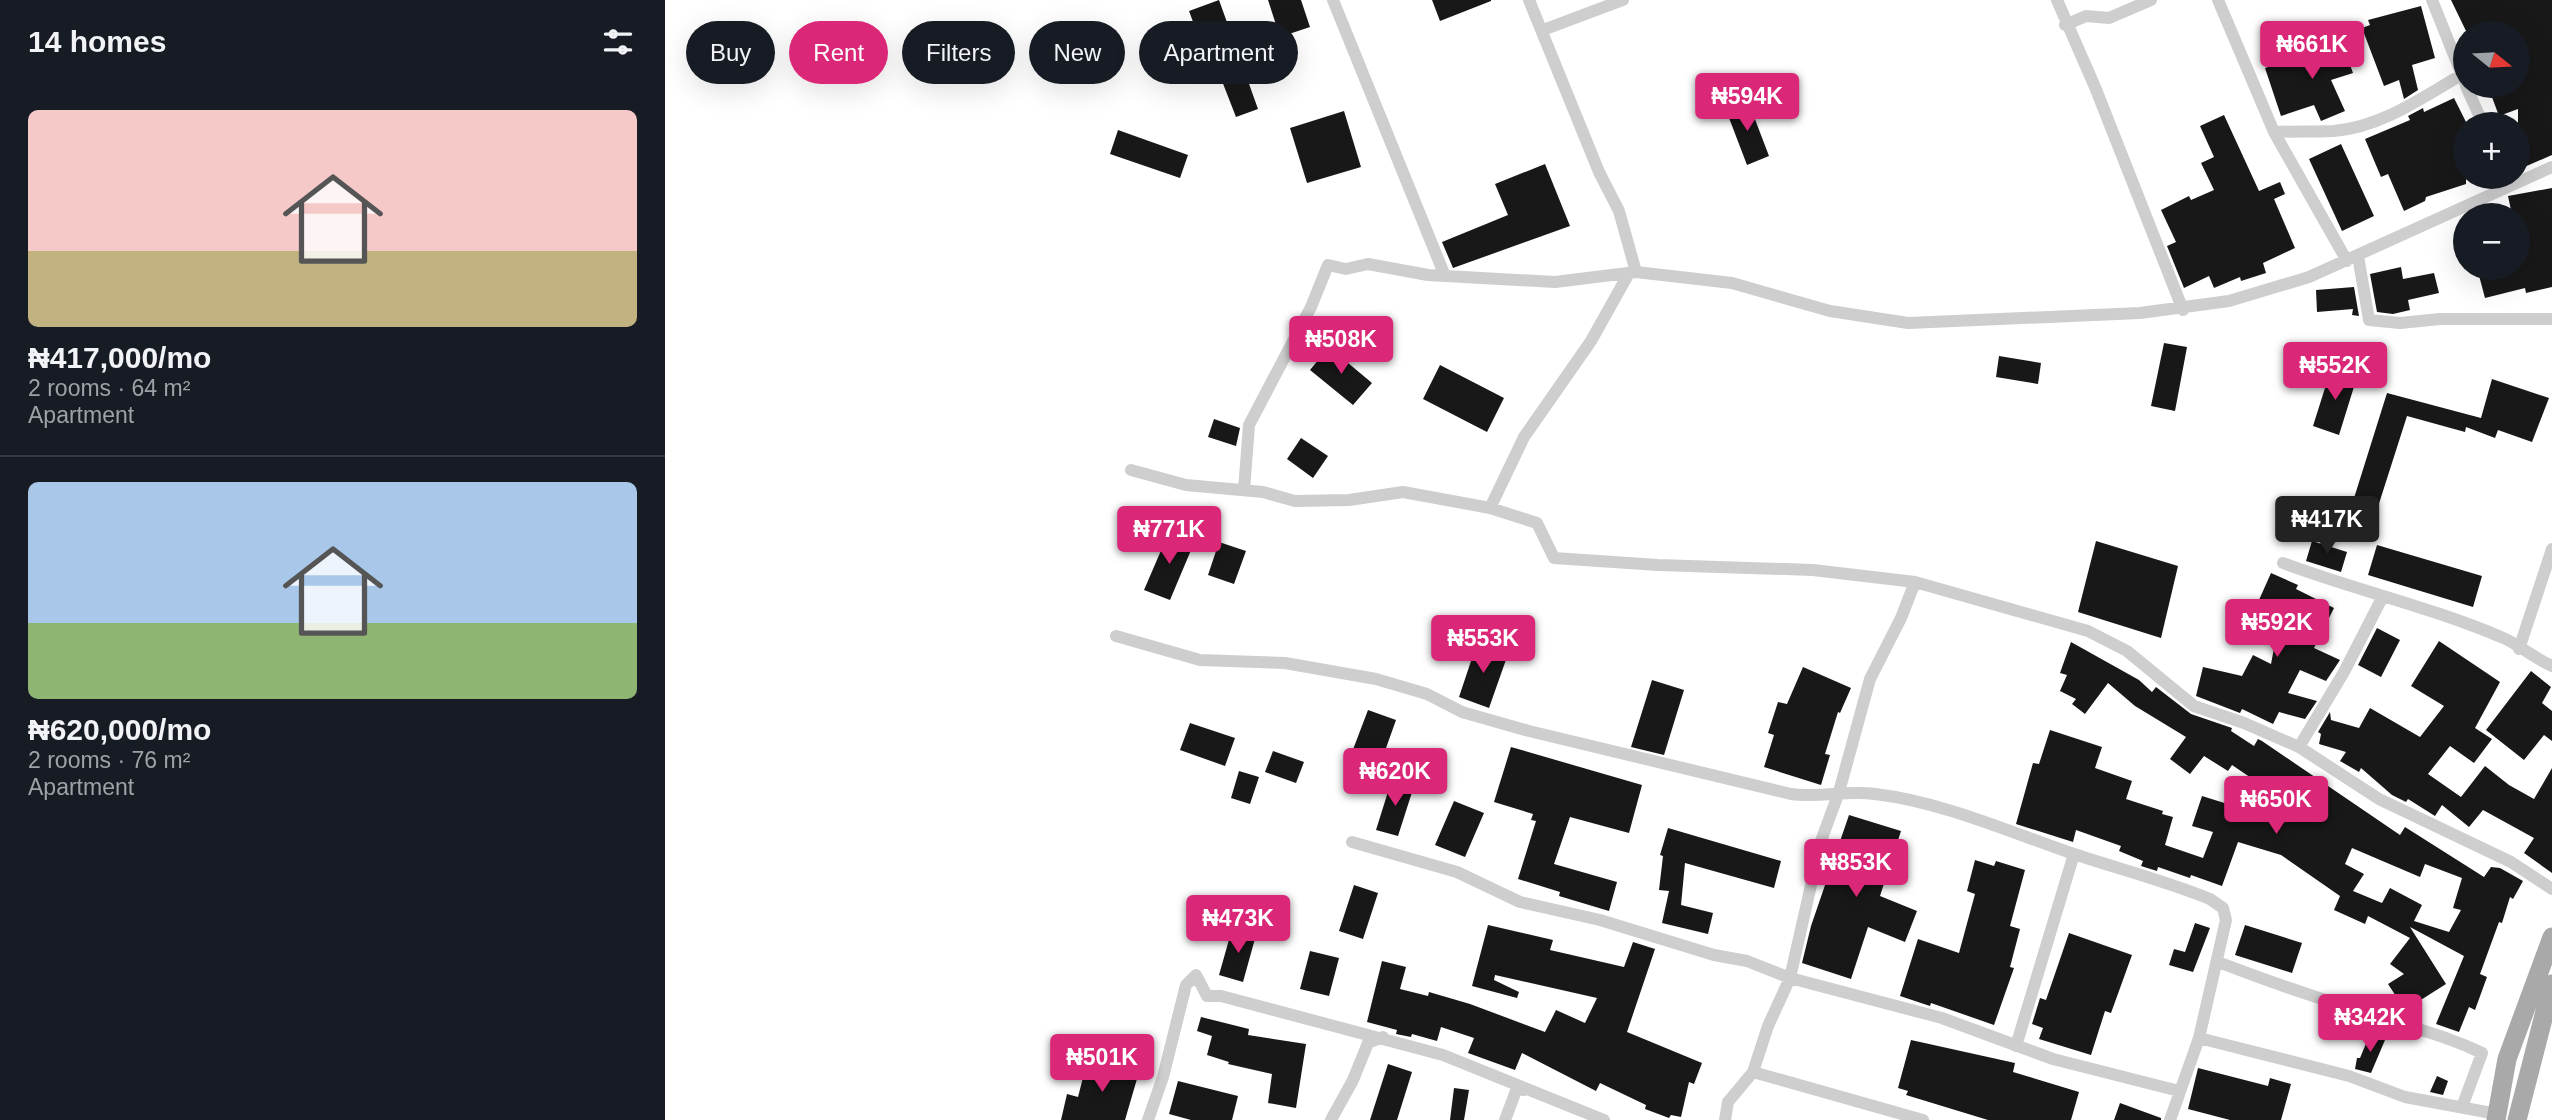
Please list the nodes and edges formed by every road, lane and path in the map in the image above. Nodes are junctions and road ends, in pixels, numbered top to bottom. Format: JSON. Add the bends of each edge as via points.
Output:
{"nodes":[{"id":1,"x":1332,"y":0,"type":"edge"},
{"id":2,"x":1529,"y":0,"type":"edge"},
{"id":3,"x":1623,"y":0,"type":"edge"},
{"id":4,"x":2057,"y":0,"type":"edge"},
{"id":5,"x":2151,"y":0,"type":"edge"},
{"id":6,"x":2218,"y":0,"type":"edge"},
{"id":7,"x":2431,"y":0,"type":"edge"},
{"id":8,"x":2065,"y":25,"type":"junction"},
{"id":9,"x":1543,"y":30,"type":"junction"},
{"id":10,"x":2453,"y":55,"type":"edge"},
{"id":11,"x":2453,"y":87,"type":"edge"},
{"id":12,"x":2274,"y":132,"type":"junction"},
{"id":13,"x":2552,"y":167,"type":"edge"},
{"id":14,"x":2530,"y":174,"type":"edge"},
{"id":15,"x":2493,"y":189,"type":"edge"},
{"id":16,"x":2352,"y":258,"type":"junction"},
{"id":17,"x":1636,"y":272,"type":"junction"},
{"id":18,"x":1445,"y":276,"type":"junction"},
{"id":19,"x":2183,"y":310,"type":"junction"},
{"id":20,"x":2552,"y":319,"type":"edge"},
{"id":21,"x":1131,"y":470,"type":"dead end"},
{"id":22,"x":1244,"y":490,"type":"junction"},
{"id":23,"x":1490,"y":508,"type":"junction"},
{"id":24,"x":2552,"y":549,"type":"edge"},
{"id":25,"x":2283,"y":563,"type":"dead end"},
{"id":26,"x":1915,"y":582,"type":"junction"},
{"id":27,"x":2383,"y":596,"type":"junction"},
{"id":28,"x":1116,"y":636,"type":"dead end"},
{"id":29,"x":2519,"y":649,"type":"junction"},
{"id":30,"x":2552,"y":666,"type":"edge"},
{"id":31,"x":2299,"y":747,"type":"junction"},
{"id":32,"x":1839,"y":792,"type":"junction"},
{"id":33,"x":1352,"y":842,"type":"dead end"},
{"id":34,"x":2074,"y":853,"type":"junction"},
{"id":35,"x":2552,"y":889,"type":"edge"},
{"id":36,"x":2552,"y":937,"type":"edge"},
{"id":37,"x":2218,"y":962,"type":"junction"},
{"id":38,"x":1790,"y":978,"type":"junction"},
{"id":39,"x":2552,"y":984,"type":"edge"},
{"id":40,"x":1384,"y":1037,"type":"junction"},
{"id":41,"x":2199,"y":1038,"type":"junction"},
{"id":42,"x":2016,"y":1046,"type":"junction"},
{"id":43,"x":1753,"y":1072,"type":"junction"},
{"id":44,"x":2179,"y":1091,"type":"junction"},
{"id":45,"x":1534,"y":1094,"type":"junction"},
{"id":46,"x":2462,"y":1107,"type":"junction"},
{"id":47,"x":2496,"y":1117,"type":"edge"},
{"id":48,"x":1148,"y":1120,"type":"edge"},
{"id":49,"x":1331,"y":1120,"type":"edge"},
{"id":50,"x":1505,"y":1120,"type":"edge"},
{"id":51,"x":1604,"y":1120,"type":"edge"},
{"id":52,"x":1725,"y":1120,"type":"edge"},
{"id":53,"x":1923,"y":1120,"type":"edge"},
{"id":54,"x":2170,"y":1120,"type":"edge"},
{"id":55,"x":2517,"y":1120,"type":"edge"}],
"edges":[{"from":1,"to":18,"type":"street"},
{"from":2,"to":9,"type":"street"},
{"from":3,"to":9,"type":"street"},
{"from":4,"to":8,"type":"street"},
{"from":5,"to":8,"type":"street","via":[[2109,18],[2086,16]]},
{"from":6,"to":12,"type":"street"},
{"from":7,"to":10,"type":"street"},
{"from":8,"to":19,"type":"street","via":[[2095,87]]},
{"from":9,"to":17,"type":"street","via":[[1619,211]]},
{"from":11,"to":12,"type":"street","via":[[2369,123],[2336,131]]},
{"from":12,"to":16,"type":"street"},
{"from":13,"to":14,"type":"street"},
{"from":15,"to":16,"type":"street"},
{"from":16,"to":19,"type":"street","via":[[2309,278]]},
{"from":16,"to":20,"type":"street","via":[[2369,320]]},
{"from":17,"to":18,"type":"street","via":[[1555,282]]},
{"from":17,"to":19,"type":"street","via":[[1732,283],[1830,310],[1907,323]]},
{"from":17,"to":23,"type":"street","via":[[1629,274],[1591,341],[1524,437]]},
{"from":18,"to":22,"type":"street","via":[[1368,264],[1346,269],[1328,265],[1249,425]]},
{"from":21,"to":22,"type":"street","via":[[1186,485]]},
{"from":22,"to":23,"type":"street","via":[[1295,501],[1403,492]]},
{"from":23,"to":26,"type":"street","via":[[1537,523],[1555,558],[1813,570]]},
{"from":24,"to":29,"type":"street"},
{"from":25,"to":27,"type":"street"},
{"from":26,"to":31,"type":"street","via":[[2088,631],[2127,651],[2194,706]]},
{"from":26,"to":32,"type":"street","via":[[1870,679]]},
{"from":27,"to":29,"type":"street","via":[[2458,620]]},
{"from":27,"to":31,"type":"street"},
{"from":28,"to":32,"type":"street","via":[[1200,660],[1285,663],[1376,679],[1427,694],[1462,712],[1626,757],[1791,794],[1817,797]]},
{"from":29,"to":30,"type":"street"},
{"from":31,"to":35,"type":"street","via":[[2379,799],[2511,862]]},
{"from":32,"to":34,"type":"street","via":[[1913,802]]},
{"from":32,"to":38,"type":"street","via":[[1821,841]]},
{"from":33,"to":38,"type":"street","via":[[1457,872],[1520,902],[1747,961]]},
{"from":34,"to":37,"type":"street","via":[[2194,892],[2223,908],[2226,920]]},
{"from":34,"to":42,"type":"street"},
{"from":36,"to":47,"type":"main road","via":[[2507,1059]]},
{"from":37,"to":41,"type":"street"},
{"from":37,"to":46,"type":"street","via":[[2291,990],[2407,1023],[2482,1053]]},
{"from":38,"to":42,"type":"street","via":[[1942,1018]]},
{"from":38,"to":43,"type":"street"},
{"from":39,"to":55,"type":"main road"},
{"from":40,"to":45,"type":"street","via":[[1443,1055]]},
{"from":40,"to":48,"type":"street","via":[[1207,996],[1196,975],[1186,985]]},
{"from":40,"to":49,"type":"street","via":[[1368,1043]]},
{"from":41,"to":44,"type":"street"},
{"from":41,"to":46,"type":"street","via":[[2349,1076],[2405,1097]]},
{"from":42,"to":44,"type":"street","via":[[2096,1072]]},
{"from":43,"to":52,"type":"street","via":[[1728,1102]]},
{"from":43,"to":53,"type":"street"},
{"from":44,"to":54,"type":"street"},
{"from":45,"to":50,"type":"street","via":[[1517,1088]]},
{"from":45,"to":51,"type":"street"},
{"from":46,"to":47,"type":"street"}]}
